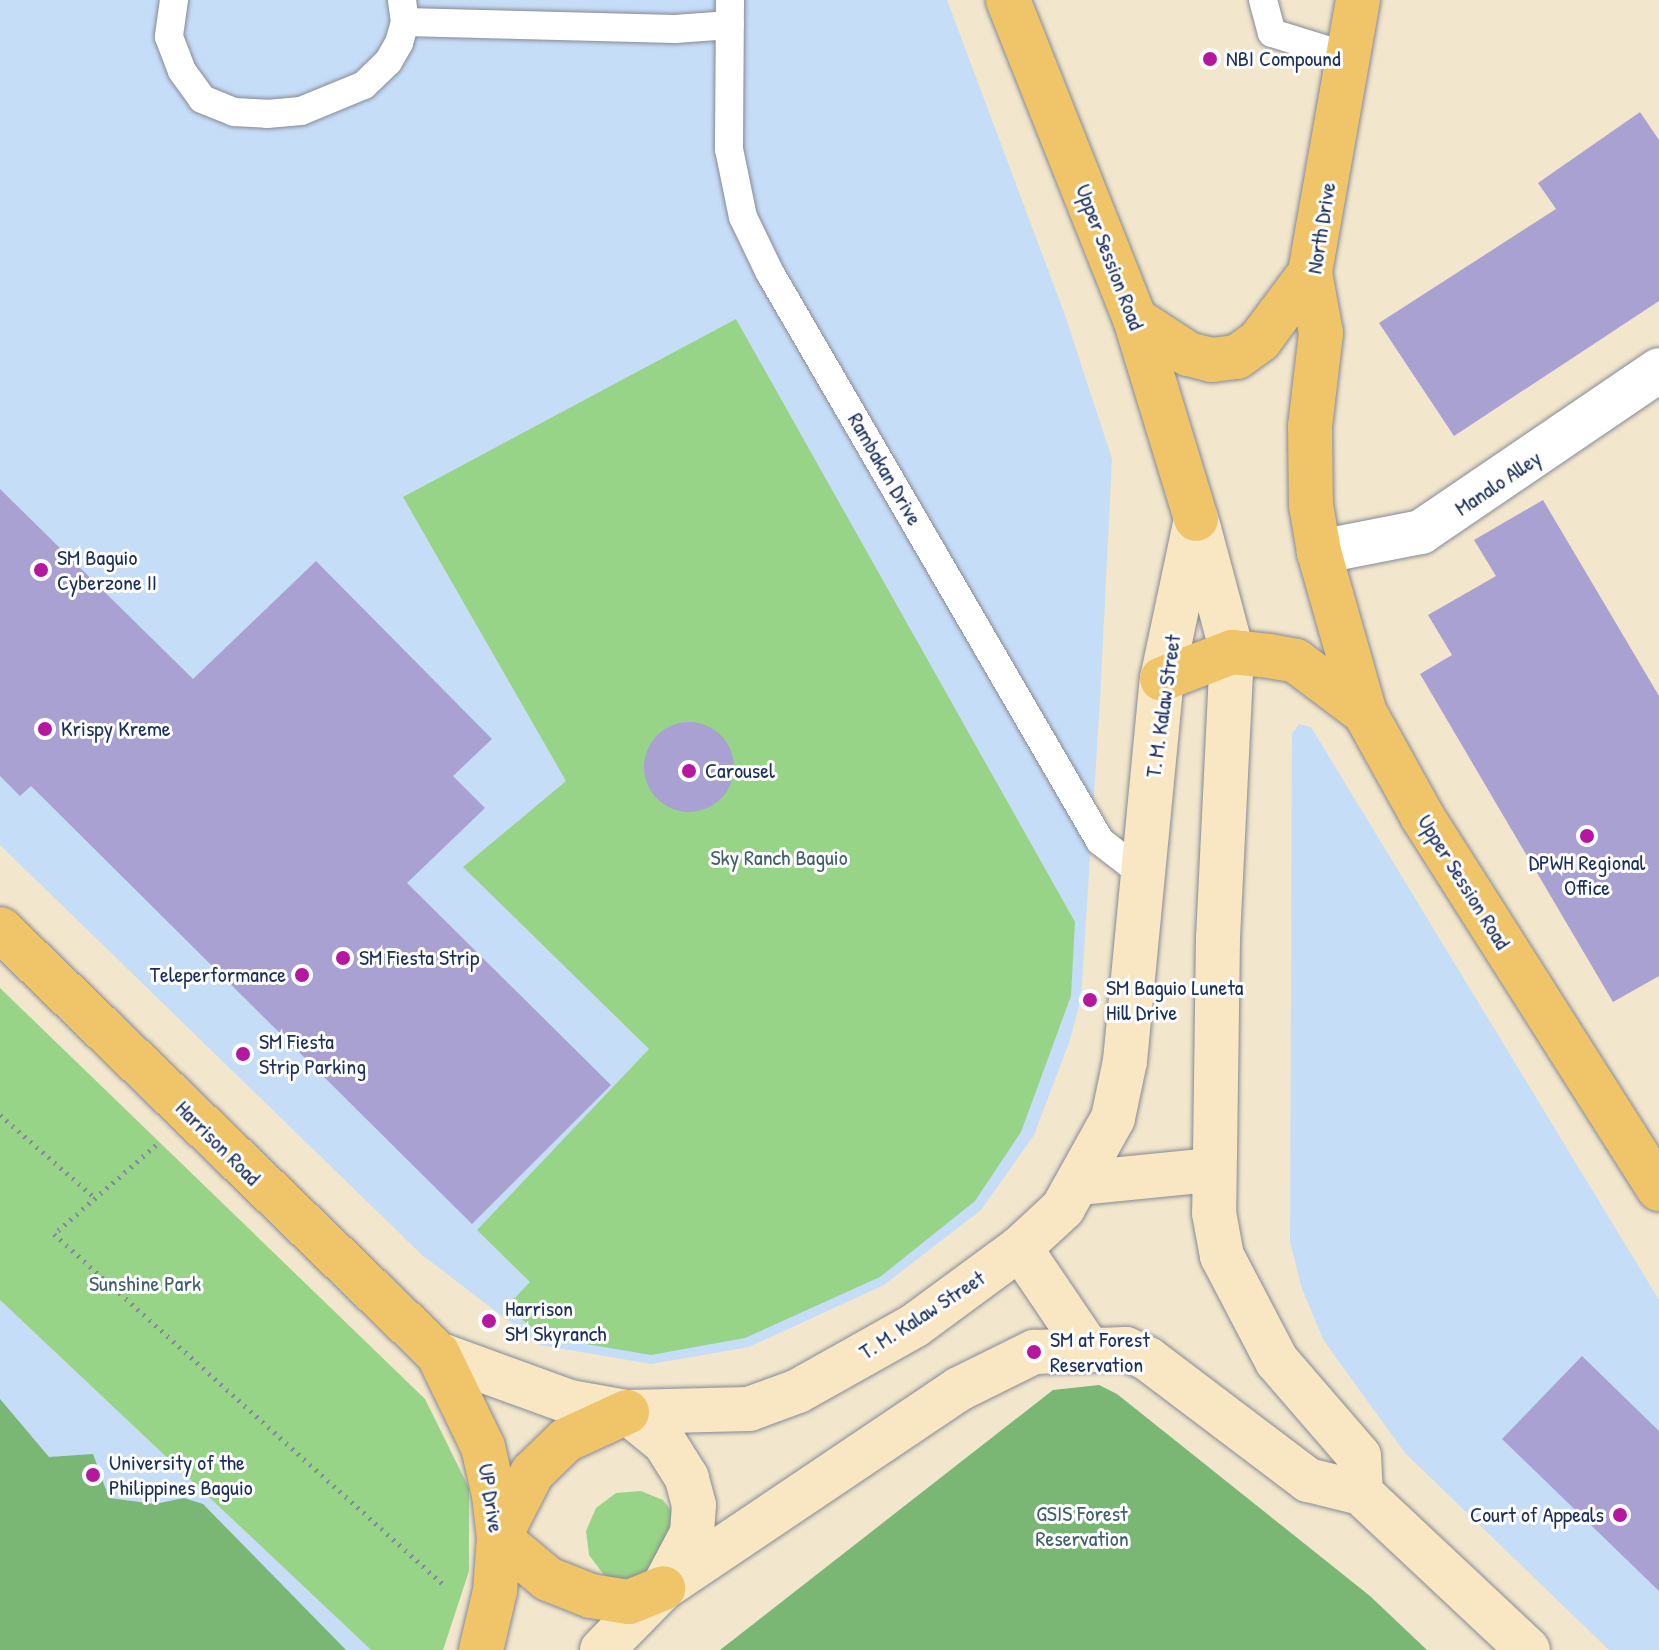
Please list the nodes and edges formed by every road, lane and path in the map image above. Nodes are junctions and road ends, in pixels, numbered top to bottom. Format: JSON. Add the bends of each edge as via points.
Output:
{"nodes":[{"id":1,"x":174,"y":0,"type":"edge"},
{"id":2,"x":1008,"y":0,"type":"edge"},
{"id":3,"x":1263,"y":0,"type":"edge"},
{"id":4,"x":1358,"y":0,"type":"edge"},
{"id":5,"x":403,"y":11,"type":"edge"},
{"id":6,"x":730,"y":12,"type":"edge"},
{"id":7,"x":1346,"y":56,"type":"junction"},
{"id":8,"x":1310,"y":273,"type":"junction"},
{"id":9,"x":1135,"y":319,"type":"junction"},
{"id":10,"x":1659,"y":370,"type":"edge"},
{"id":11,"x":1196,"y":519,"type":"junction"},
{"id":12,"x":1319,"y":552,"type":"junction"},
{"id":13,"x":1232,"y":652,"type":"junction"},
{"id":14,"x":1162,"y":679,"type":"junction"},
{"id":15,"x":1365,"y":713,"type":"junction"},
{"id":16,"x":1144,"y":875,"type":"junction"},
{"id":17,"x":0,"y":929,"type":"edge"},
{"id":18,"x":0,"y":1115,"type":"edge"},
{"id":19,"x":162,"y":1139,"type":"dead end"},
{"id":20,"x":1212,"y":1170,"type":"junction"},
{"id":21,"x":1081,"y":1183,"type":"junction"},
{"id":22,"x":1659,"y":1189,"type":"edge"},
{"id":23,"x":93,"y":1196,"type":"junction"},
{"id":24,"x":1020,"y":1248,"type":"junction"},
{"id":25,"x":1087,"y":1347,"type":"junction"},
{"id":26,"x":438,"y":1354,"type":"junction"},
{"id":27,"x":627,"y":1412,"type":"junction"},
{"id":28,"x":1361,"y":1493,"type":"junction"},
{"id":29,"x":499,"y":1538,"type":"junction"},
{"id":30,"x":663,"y":1588,"type":"junction"},
{"id":31,"x":457,"y":1597,"type":"dead end"},
{"id":32,"x":481,"y":1650,"type":"edge"},
{"id":33,"x":602,"y":1650,"type":"edge"},
{"id":34,"x":1528,"y":1650,"type":"edge"}],
"edges":[{"from":1,"to":5,"type":"lane","name":"Rambakan Drive","via":[[169,37],[182,71],[202,99],[234,112],[301,111],[364,85],[388,62]]},
{"from":2,"to":9,"type":"main road","name":"Upper Session Road"},
{"from":3,"to":7,"type":"lane","via":[[1272,33]]},
{"from":4,"to":7,"type":"main road","name":"North Drive"},
{"from":5,"to":6,"type":"lane","name":"Rambakan Drive","via":[[675,29]]},
{"from":6,"to":16,"type":"lane","name":"Rambakan Drive","via":[[729,149],[743,217],[756,245],[1100,841]]},
{"from":7,"to":8,"type":"main road","name":"North Drive"},
{"from":8,"to":9,"type":"main road","via":[[1260,340],[1237,357],[1212,360],[1188,354]]},
{"from":8,"to":12,"type":"main road","name":"North Drive","via":[[1321,333],[1310,427],[1311,505]]},
{"from":9,"to":11,"type":"main road","name":"Upper Session Road"},
{"from":10,"to":12,"type":"street","name":"Manalo Alley","via":[[1421,532]]},
{"from":11,"to":13,"type":"main road"},
{"from":11,"to":14,"type":"main road","name":"T. M. Kalaw Street"},
{"from":12,"to":15,"type":"main road","name":"Upper Session Road"},
{"from":13,"to":14,"type":"main road"},
{"from":13,"to":15,"type":"main road","via":[[1296,661]]},
{"from":13,"to":20,"type":"main road"},
{"from":14,"to":16,"type":"main road","name":"T. M. Kalaw Street"},
{"from":15,"to":22,"type":"main road","name":"Upper Session Road","via":[[1422,816]]},
{"from":16,"to":21,"type":"main road","name":"T. M. Kalaw Street","via":[[1125,1061],[1113,1118]]},
{"from":17,"to":26,"type":"main road","name":"Harrison Road"},
{"from":18,"to":23,"type":"path"},
{"from":19,"to":23,"type":"path"},
{"from":20,"to":21,"type":"main road"},
{"from":20,"to":28,"type":"main road","via":[[1222,1256],[1277,1361],[1359,1456]]},
{"from":21,"to":24,"type":"main road","name":"T. M. Kalaw Street"},
{"from":23,"to":31,"type":"path","via":[[54,1234]]},
{"from":24,"to":25,"type":"main road"},
{"from":24,"to":27,"type":"main road","name":"T. M. Kalaw Street","via":[[914,1326],[798,1391],[749,1409]]},
{"from":25,"to":28,"type":"main road","via":[[1126,1349],[1148,1359],[1308,1480]]},
{"from":25,"to":30,"type":"main road","via":[[1034,1352],[959,1389]]},
{"from":26,"to":27,"type":"main road","name":"T. M. Kalaw Street","via":[[570,1402]]},
{"from":26,"to":29,"type":"main road","name":"UP Drive","via":[[483,1447]]},
{"from":27,"to":29,"type":"main road","via":[[566,1440],[532,1473]]},
{"from":27,"to":30,"type":"main road","via":[[665,1443],[687,1478],[694,1505],[692,1533]]},
{"from":28,"to":34,"type":"main road"},
{"from":29,"to":30,"type":"main road","via":[[548,1579],[591,1596],[629,1602]]},
{"from":29,"to":32,"type":"main road","name":"UP Drive","via":[[495,1591]]},
{"from":30,"to":33,"type":"main road"}]}
